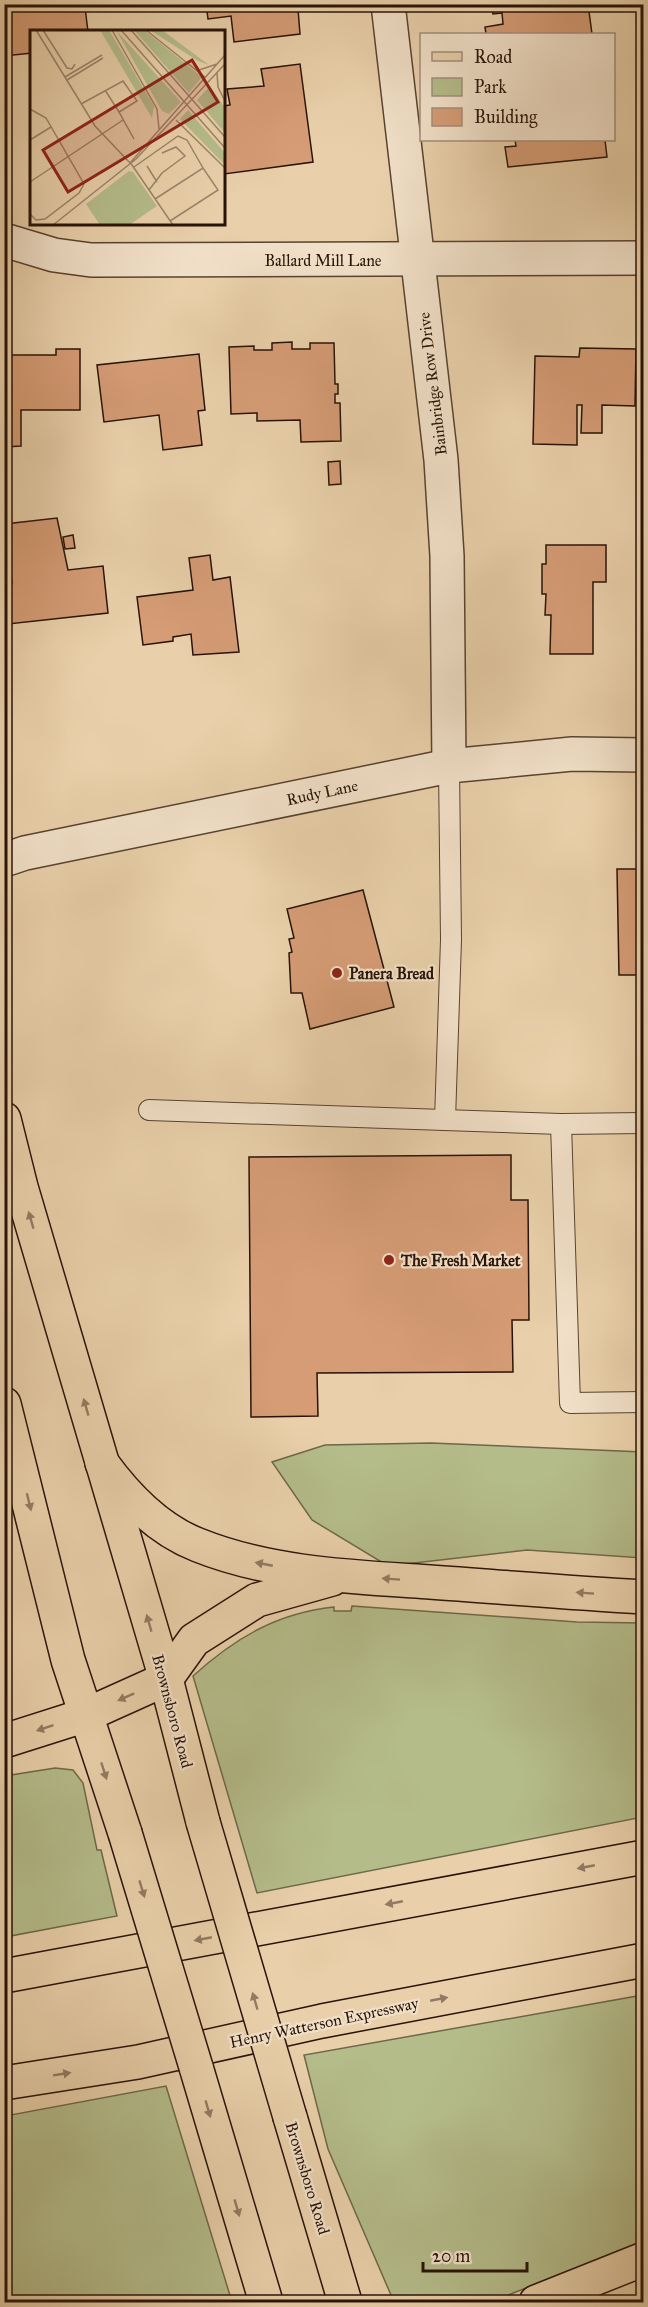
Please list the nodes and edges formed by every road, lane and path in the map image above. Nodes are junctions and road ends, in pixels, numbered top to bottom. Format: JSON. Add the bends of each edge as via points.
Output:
{"nodes":[{"id":1,"x":388,"y":4,"type":"edge"},
{"id":2,"x":4,"y":240,"type":"edge"},
{"id":3,"x":644,"y":258,"type":"edge"},
{"id":4,"x":418,"y":261,"type":"junction"},
{"id":5,"x":644,"y":754,"type":"edge"},
{"id":6,"x":449,"y":766,"type":"junction"},
{"id":7,"x":4,"y":860,"type":"edge"},
{"id":8,"x":149,"y":1110,"type":"dead end"},
{"id":9,"x":4,"y":1119,"type":"edge"},
{"id":10,"x":445,"y":1120,"type":"junction"},
{"id":11,"x":644,"y":1123,"type":"edge"},
{"id":12,"x":561,"y":1124,"type":"junction"},
{"id":13,"x":644,"y":1402,"type":"edge"},
{"id":14,"x":4,"y":1404,"type":"edge"},
{"id":15,"x":102,"y":1463,"type":"junction"},
{"id":16,"x":342,"y":1576,"type":"junction"},
{"id":17,"x":644,"y":1597,"type":"edge"},
{"id":18,"x":166,"y":1679,"type":"junction"},
{"id":19,"x":86,"y":1715,"type":"junction"},
{"id":20,"x":4,"y":1741,"type":"edge"},
{"id":21,"x":644,"y":1857,"type":"edge"},
{"id":22,"x":644,"y":1960,"type":"edge"},
{"id":23,"x":4,"y":1976,"type":"edge"},
{"id":24,"x":4,"y":2083,"type":"edge"},
{"id":25,"x":644,"y":2259,"type":"edge"},
{"id":26,"x":266,"y":2302,"type":"edge"},
{"id":27,"x":345,"y":2302,"type":"edge"},
{"id":28,"x":536,"y":2302,"type":"edge"}],
"edges":[{"from":1,"to":4,"type":"street","name":"Bainbridge Row Drive"},
{"from":2,"to":4,"type":"street","name":"Ballard Mill Lane","via":[[54,255],[91,260]]},
{"from":3,"to":4,"type":"street","name":"Ballard Mill Lane"},
{"from":4,"to":6,"type":"street","name":"Bainbridge Row Drive","via":[[447,546]]},
{"from":5,"to":6,"type":"street","name":"Rudy Lane","via":[[572,754]]},
{"from":6,"to":7,"type":"street","name":"Rudy Lane"},
{"from":6,"to":10,"type":"lane","via":[[451,940]]},
{"from":8,"to":10,"type":"lane"},
{"from":15,"to":9,"type":"main road","name":"Brownsboro Road","one_way":true},
{"from":10,"to":12,"type":"lane"},
{"from":11,"to":12,"type":"lane"},
{"from":12,"to":13,"type":"lane","via":[[570,1403]]},
{"from":14,"to":19,"type":"main road","one_way":true,"via":[[68,1660]]},
{"from":16,"to":15,"type":"main road","one_way":true,"via":[[260,1563],[196,1545],[155,1519],[120,1489]]},
{"from":18,"to":15,"type":"main road","name":"Brownsboro Road","one_way":true},
{"from":17,"to":16,"type":"main road","one_way":true},
{"from":16,"to":18,"type":"main road","via":[[257,1600],[194,1640]]},
{"from":18,"to":19,"type":"main road","one_way":true},
{"from":27,"to":18,"type":"main road","name":"Brownsboro Road","one_way":true,"bridge":true,"via":[[203,1822]]},
{"from":19,"to":20,"type":"main road","one_way":true},
{"from":19,"to":26,"type":"main road","one_way":true,"bridge":true},
{"from":21,"to":23,"type":"main road","one_way":true},
{"from":24,"to":22,"type":"main road","name":"Henry Watterson Expressway","one_way":true,"via":[[138,2062],[322,2021]]},
{"from":25,"to":28,"type":"main road"}]}
